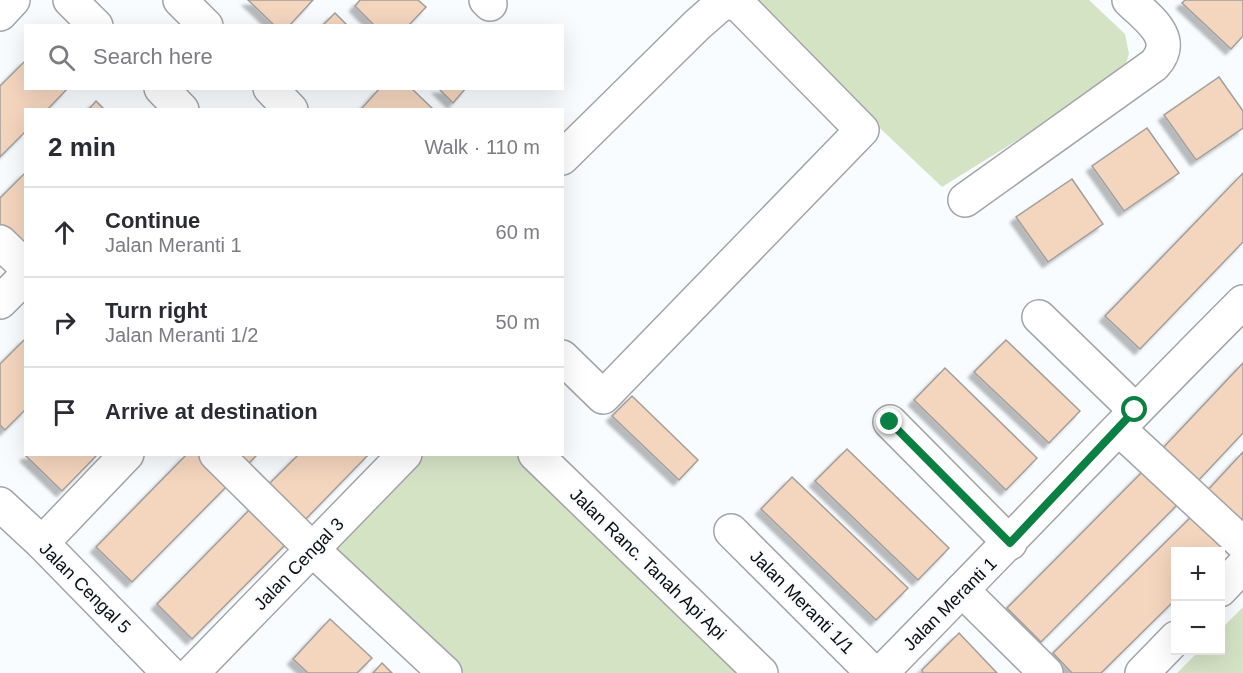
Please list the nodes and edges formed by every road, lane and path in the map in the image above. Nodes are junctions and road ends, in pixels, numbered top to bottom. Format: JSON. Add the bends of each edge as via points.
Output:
{"nodes":[{"id":1,"x":13,"y":0,"type":"edge"},
{"id":2,"x":70,"y":0,"type":"edge"},
{"id":3,"x":180,"y":0,"type":"edge"},
{"id":4,"x":1129,"y":0,"type":"edge"},
{"id":5,"x":0,"y":14,"type":"edge"},
{"id":6,"x":94,"y":24,"type":"edge"},
{"id":7,"x":204,"y":24,"type":"edge"},
{"id":8,"x":163,"y":90,"type":"edge"},
{"id":9,"x":272,"y":90,"type":"edge"},
{"id":10,"x":180,"y":108,"type":"edge"},
{"id":11,"x":289,"y":108,"type":"edge"},
{"id":12,"x":564,"y":156,"type":"edge"},
{"id":13,"x":965,"y":200,"type":"dead end"},
{"id":14,"x":0,"y":242,"type":"edge"},
{"id":15,"x":24,"y":265,"type":"edge"},
{"id":16,"x":24,"y":278,"type":"edge"},
{"id":17,"x":0,"y":302,"type":"edge"},
{"id":18,"x":1243,"y":302,"type":"edge"},
{"id":19,"x":1039,"y":317,"type":"dead end"},
{"id":20,"x":564,"y":359,"type":"edge"},
{"id":21,"x":1127,"y":420,"type":"junction"},
{"id":22,"x":890,"y":422,"type":"dead end"},
{"id":23,"x":125,"y":456,"type":"edge"},
{"id":24,"x":218,"y":456,"type":"edge"},
{"id":25,"x":403,"y":456,"type":"edge"},
{"id":26,"x":537,"y":456,"type":"edge"},
{"id":27,"x":0,"y":504,"type":"edge"},
{"id":28,"x":731,"y":531,"type":"dead end"},
{"id":29,"x":42,"y":543,"type":"junction"},
{"id":30,"x":1010,"y":543,"type":"junction"},
{"id":31,"x":1243,"y":544,"type":"edge"},
{"id":32,"x":312,"y":550,"type":"junction"},
{"id":33,"x":1243,"y":566,"type":"edge"},
{"id":34,"x":1225,"y":586,"type":"edge"},
{"id":35,"x":962,"y":590,"type":"junction"},
{"id":36,"x":1171,"y":643,"type":"edge"},
{"id":37,"x":169,"y":673,"type":"edge"},
{"id":38,"x":192,"y":673,"type":"edge"},
{"id":39,"x":445,"y":673,"type":"edge"},
{"id":40,"x":761,"y":673,"type":"edge"},
{"id":41,"x":873,"y":673,"type":"edge"},
{"id":42,"x":881,"y":673,"type":"edge"},
{"id":43,"x":1046,"y":673,"type":"edge"},
{"id":44,"x":1142,"y":673,"type":"edge"}],
"edges":[{"from":1,"to":5,"type":"street"},
{"from":2,"to":6,"type":"street"},
{"from":3,"to":7,"type":"street"},
{"from":4,"to":13,"type":"street","via":[[1160,30],[1160,58]]},
{"from":8,"to":10,"type":"street"},
{"from":9,"to":11,"type":"street"},
{"from":12,"to":20,"type":"street","via":[[697,25],[721,4],[731,2],[741,7],[862,130],[603,397]]},
{"from":14,"to":15,"type":"street"},
{"from":16,"to":17,"type":"street"},
{"from":18,"to":21,"type":"street","name":"Jalan Meranti 1"},
{"from":19,"to":21,"type":"street"},
{"from":21,"to":30,"type":"street","name":"Jalan Meranti 1"},
{"from":21,"to":31,"type":"street"},
{"from":22,"to":30,"type":"street"},
{"from":23,"to":29,"type":"street"},
{"from":24,"to":32,"type":"street"},
{"from":25,"to":32,"type":"street","name":"Jalan Cengal 3"},
{"from":26,"to":40,"type":"street","name":"Jalan Ranc. Tanah Api Api"},
{"from":27,"to":29,"type":"street","name":"Jalan Cengal 5"},
{"from":28,"to":41,"type":"street","name":"Jalan Meranti 1/1"},
{"from":29,"to":37,"type":"street","name":"Jalan Cengal 5"},
{"from":30,"to":35,"type":"street","name":"Jalan Meranti 1"},
{"from":32,"to":38,"type":"street","name":"Jalan Cengal 3"},
{"from":32,"to":39,"type":"street"},
{"from":33,"to":34,"type":"street"},
{"from":35,"to":42,"type":"street","name":"Jalan Meranti 1"},
{"from":35,"to":43,"type":"street"},
{"from":36,"to":44,"type":"street"}]}
